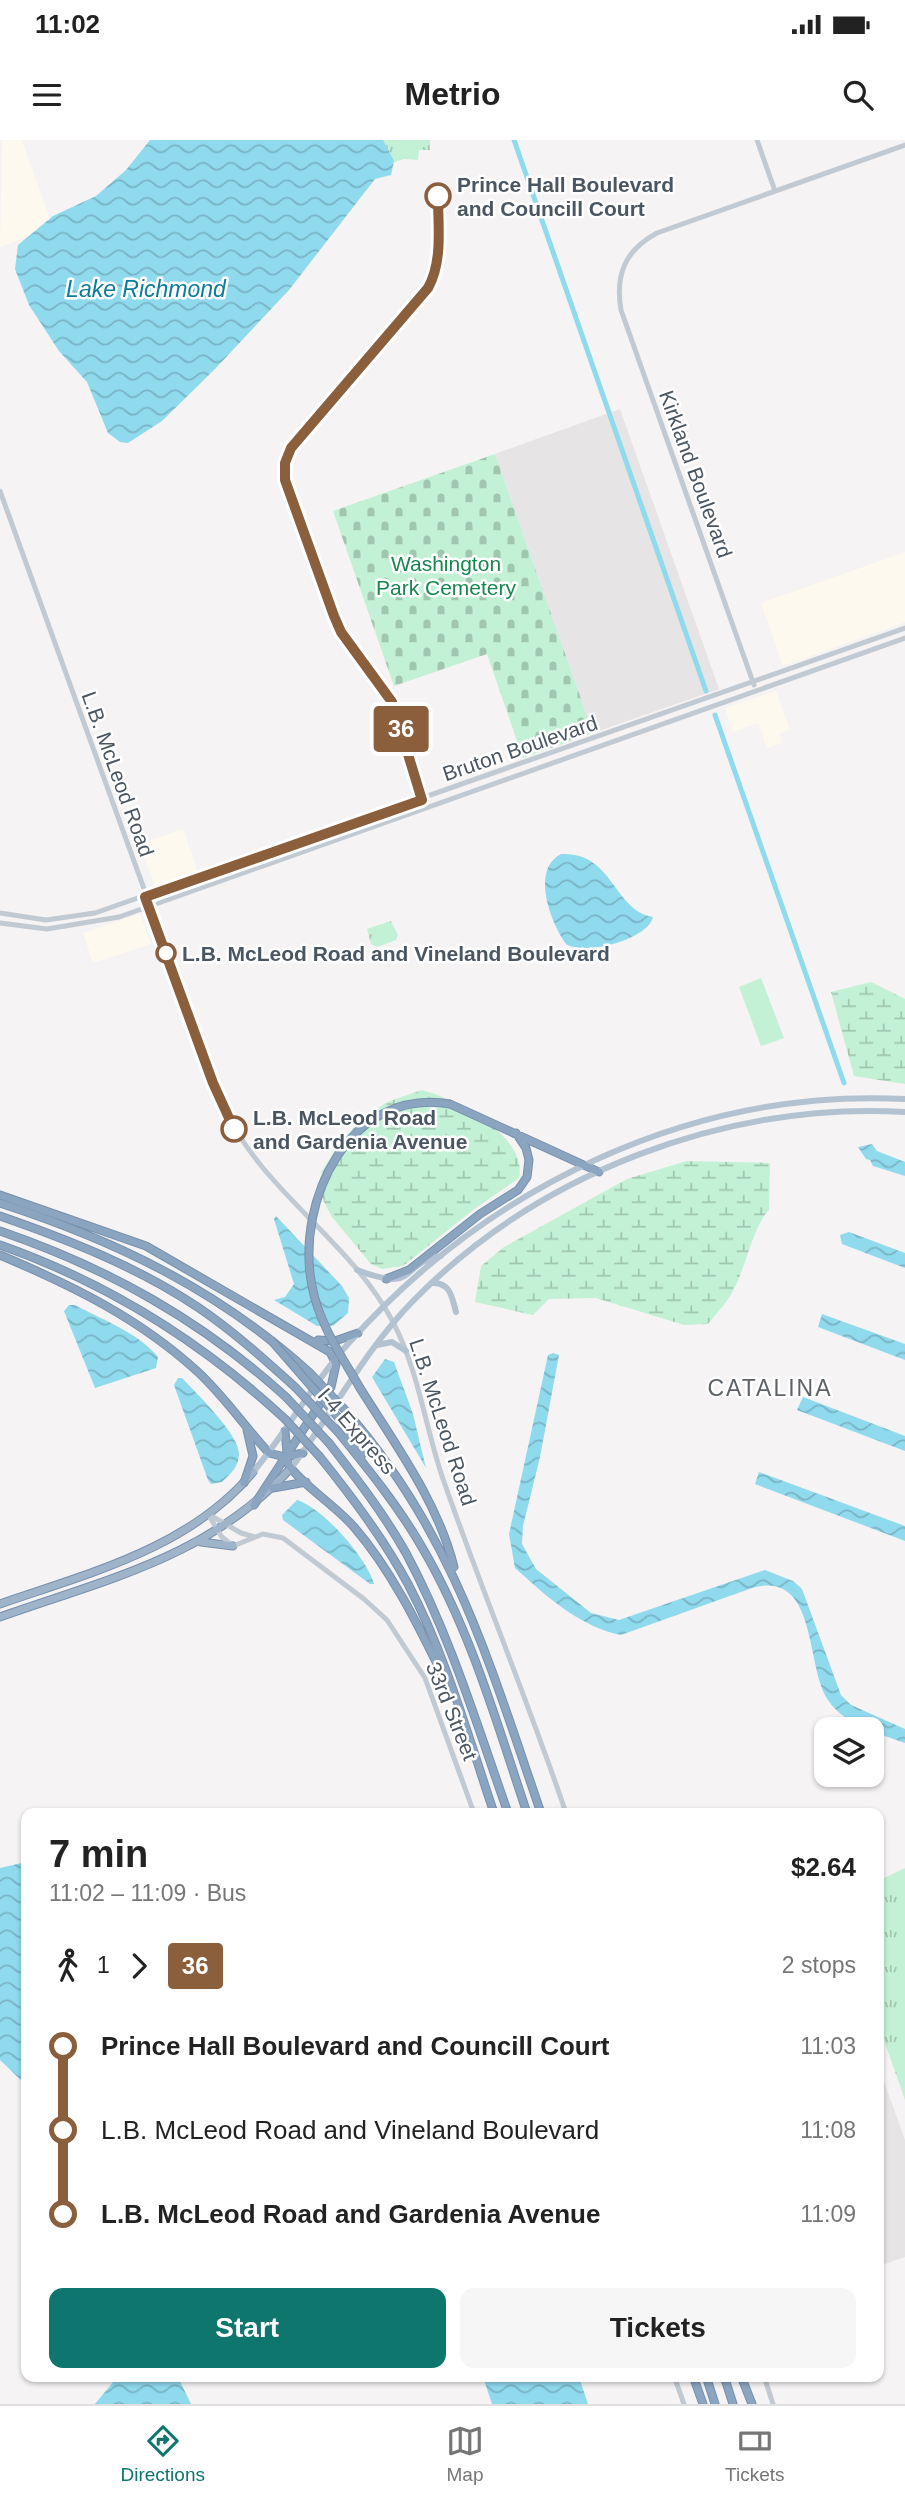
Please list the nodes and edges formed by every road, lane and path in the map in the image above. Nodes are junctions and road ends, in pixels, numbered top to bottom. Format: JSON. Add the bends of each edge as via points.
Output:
{"nodes":[{"id":1,"x":757,"y":140,"type":"edge"},
{"id":2,"x":905,"y":145,"type":"edge"},
{"id":3,"x":775,"y":191,"type":"junction"},
{"id":4,"x":0,"y":491,"type":"edge"},
{"id":5,"x":905,"y":628,"type":"edge"},
{"id":6,"x":905,"y":638,"type":"edge"},
{"id":7,"x":872,"y":640,"type":"junction"},
{"id":8,"x":875,"y":649,"type":"junction"},
{"id":9,"x":753,"y":683,"type":"junction"},
{"id":10,"x":756,"y":691,"type":"junction"},
{"id":11,"x":603,"y":736,"type":"junction"},
{"id":12,"x":606,"y":744,"type":"junction"},
{"id":13,"x":505,"y":770,"type":"junction"},
{"id":14,"x":508,"y":779,"type":"junction"},
{"id":15,"x":333,"y":831,"type":"junction"},
{"id":16,"x":336,"y":839,"type":"junction"},
{"id":17,"x":145,"y":897,"type":"junction"},
{"id":18,"x":149,"y":906,"type":"junction"},
{"id":19,"x":0,"y":913,"type":"edge"},
{"id":20,"x":0,"y":923,"type":"edge"},
{"id":21,"x":905,"y":1098,"type":"edge"},
{"id":22,"x":905,"y":1112,"type":"edge"},
{"id":23,"x":516,"y":1133,"type":"junction"},
{"id":24,"x":582,"y":1164,"type":"junction"},
{"id":25,"x":598,"y":1172,"type":"junction"},
{"id":26,"x":0,"y":1195,"type":"edge"},
{"id":27,"x":0,"y":1203,"type":"edge"},
{"id":28,"x":0,"y":1216,"type":"edge"},
{"id":29,"x":0,"y":1231,"type":"edge"},
{"id":30,"x":0,"y":1245,"type":"edge"},
{"id":31,"x":0,"y":1255,"type":"edge"},
{"id":32,"x":443,"y":1256,"type":"junction"},
{"id":33,"x":357,"y":1270,"type":"junction"},
{"id":34,"x":386,"y":1279,"type":"junction"},
{"id":35,"x":431,"y":1283,"type":"junction"},
{"id":36,"x":384,"y":1307,"type":"junction"},
{"id":37,"x":456,"y":1312,"type":"dead end"},
{"id":38,"x":393,"y":1323,"type":"junction"},
{"id":39,"x":358,"y":1333,"type":"junction"},
{"id":40,"x":311,"y":1339,"type":"junction"},
{"id":41,"x":271,"y":1340,"type":"junction"},
{"id":42,"x":375,"y":1346,"type":"junction"},
{"id":43,"x":406,"y":1351,"type":"junction"},
{"id":44,"x":334,"y":1359,"type":"junction"},
{"id":45,"x":246,"y":1426,"type":"junction"},
{"id":46,"x":285,"y":1432,"type":"junction"},
{"id":47,"x":269,"y":1453,"type":"junction"},
{"id":48,"x":303,"y":1453,"type":"junction"},
{"id":49,"x":285,"y":1457,"type":"junction"},
{"id":50,"x":291,"y":1468,"type":"junction"},
{"id":51,"x":253,"y":1472,"type":"joint"},
{"id":52,"x":244,"y":1483,"type":"junction"},
{"id":53,"x":308,"y":1483,"type":"junction"},
{"id":54,"x":382,"y":1485,"type":"junction"},
{"id":55,"x":273,"y":1488,"type":"junction"},
{"id":56,"x":254,"y":1505,"type":"junction"},
{"id":57,"x":208,"y":1514,"type":"junction"},
{"id":58,"x":230,"y":1524,"type":"junction"},
{"id":59,"x":218,"y":1531,"type":"junction"},
{"id":60,"x":256,"y":1537,"type":"junction"},
{"id":61,"x":200,"y":1542,"type":"junction"},
{"id":62,"x":233,"y":1546,"type":"junction"},
{"id":63,"x":66,"y":1580,"type":"junction"},
{"id":64,"x":458,"y":1581,"type":"junction"},
{"id":65,"x":49,"y":1600,"type":"junction"},
{"id":66,"x":0,"y":1604,"type":"edge"},
{"id":67,"x":0,"y":1617,"type":"edge"},
{"id":68,"x":467,"y":1730,"type":"junction"},
{"id":69,"x":472,"y":1808,"type":"edge"},
{"id":70,"x":492,"y":1808,"type":"edge"},
{"id":71,"x":506,"y":1808,"type":"edge"},
{"id":72,"x":525,"y":1808,"type":"edge"},
{"id":73,"x":539,"y":1808,"type":"edge"},
{"id":74,"x":564,"y":1808,"type":"edge"},
{"id":75,"x":676,"y":2382,"type":"edge"},
{"id":76,"x":695,"y":2382,"type":"edge"},
{"id":77,"x":708,"y":2382,"type":"edge"},
{"id":78,"x":726,"y":2382,"type":"edge"},
{"id":79,"x":742,"y":2382,"type":"edge"},
{"id":80,"x":766,"y":2382,"type":"edge"},
{"id":81,"x":684,"y":2404,"type":"edge"},
{"id":82,"x":703,"y":2404,"type":"edge"},
{"id":83,"x":715,"y":2404,"type":"edge"},
{"id":84,"x":733,"y":2404,"type":"edge"},
{"id":85,"x":750,"y":2404,"type":"edge"},
{"id":86,"x":773,"y":2404,"type":"edge"}],
"edges":[{"from":1,"to":3,"type":"street"},
{"from":2,"to":3,"type":"street"},
{"from":3,"to":9,"type":"street","name":"Kirkland Boulevard","via":[[657,233],[635,247],[622,265],[619,295]]},
{"from":4,"to":17,"type":"street","name":"L.B. McLeod Road"},
{"from":5,"to":7,"type":"street","name":"Bruton Boulevard"},
{"from":6,"to":8,"type":"street","name":"Bruton Boulevard"},
{"from":7,"to":8,"type":"street"},
{"from":7,"to":9,"type":"street","name":"Bruton Boulevard"},
{"from":8,"to":10,"type":"street","name":"Bruton Boulevard"},
{"from":9,"to":10,"type":"street","name":"Kirkland Boulevard"},
{"from":9,"to":11,"type":"street","name":"Bruton Boulevard"},
{"from":10,"to":12,"type":"street","name":"Bruton Boulevard"},
{"from":11,"to":12,"type":"street"},
{"from":11,"to":13,"type":"street","name":"Bruton Boulevard"},
{"from":12,"to":14,"type":"street","name":"Bruton Boulevard"},
{"from":13,"to":14,"type":"street"},
{"from":13,"to":15,"type":"street","name":"Bruton Boulevard"},
{"from":14,"to":16,"type":"street","name":"Bruton Boulevard"},
{"from":15,"to":16,"type":"street"},
{"from":15,"to":17,"type":"street","name":"Bruton Boulevard"},
{"from":16,"to":18,"type":"street","name":"Bruton Boulevard"},
{"from":17,"to":18,"type":"street","name":"L.B. McLeod Road"},
{"from":17,"to":19,"type":"street","name":"Bruton Boulevard","via":[[70,918],[46,920]]},
{"from":18,"to":20,"type":"street","name":"Bruton Boulevard","via":[[74,927]]},
{"from":18,"to":33,"type":"street","name":"L.B. McLeod Road","via":[[213,1083],[240,1140],[272,1182]]},
{"from":21,"to":24,"type":"main road","via":[[803,1101],[738,1112],[661,1133]]},
{"from":22,"to":25,"type":"main road","via":[[813,1114],[742,1124],[680,1140]]},
{"from":23,"to":24,"type":"highway"},
{"from":23,"to":34,"type":"highway","via":[[530,1163],[518,1191],[480,1214],[409,1270]]},
{"from":23,"to":64,"type":"highway","bridge":true,"via":[[450,1104],[405,1104],[369,1121],[340,1152],[316,1202],[309,1252],[314,1293],[327,1329],[436,1518]]},
{"from":24,"to":25,"type":"highway"},
{"from":24,"to":32,"type":"main road","via":[[513,1203]]},
{"from":25,"to":35,"type":"main road","via":[[494,1231]]},
{"from":26,"to":40,"type":"highway","via":[[146,1246]]},
{"from":27,"to":41,"type":"highway","via":[[76,1228],[152,1264],[209,1296]]},
{"from":28,"to":54,"type":"highway","name":"I-4 Express","bridge":true,"via":[[68,1239],[199,1308],[295,1387]]},
{"from":29,"to":71,"type":"highway","name":"I-4 Express","bridge":true,"via":[[76,1259],[161,1302],[230,1348],[329,1443],[389,1525],[429,1599]]},
{"from":30,"to":68,"type":"highway","bridge":true,"via":[[56,1266],[139,1308],[222,1364],[285,1419],[360,1506],[408,1585]]},
{"from":31,"to":45,"type":"highway","via":[[136,1322],[200,1374]]},
{"from":32,"to":34,"type":"main road","via":[[432,1258],[404,1278]]},
{"from":32,"to":36,"type":"main road"},
{"from":33,"to":34,"type":"main road"},
{"from":33,"to":36,"type":"street","name":"L.B. McLeod Road"},
{"from":35,"to":37,"type":"main road","via":[[446,1286]]},
{"from":35,"to":38,"type":"main road"},
{"from":36,"to":38,"type":"street","name":"L.B. McLeod Road"},
{"from":36,"to":39,"type":"main road"},
{"from":38,"to":42,"type":"main road"},
{"from":38,"to":43,"type":"street","name":"L.B. McLeod Road"},
{"from":39,"to":40,"type":"highway","via":[[335,1341]]},
{"from":39,"to":44,"type":"main road"},
{"from":40,"to":44,"type":"highway"},
{"from":41,"to":54,"type":"highway","bridge":true,"via":[[338,1417]]},
{"from":41,"to":64,"type":"highway","bridge":true,"via":[[344,1409],[405,1488]]},
{"from":42,"to":43,"type":"main road","via":[[392,1342]]},
{"from":42,"to":48,"type":"main road"},
{"from":43,"to":74,"type":"street","name":"L.B. McLeod Road","via":[[445,1483]]},
{"from":44,"to":46,"type":"main road"},
{"from":44,"to":49,"type":"highway","via":[[337,1372],[331,1387]]},
{"from":45,"to":47,"type":"highway"},
{"from":45,"to":52,"type":"highway","via":[[253,1456]]},
{"from":46,"to":47,"type":"main road"},
{"from":46,"to":49,"type":"highway"},
{"from":47,"to":49,"type":"highway"},
{"from":47,"to":51,"type":"main road"},
{"from":48,"to":49,"type":"highway"},
{"from":48,"to":50,"type":"main road"},
{"from":49,"to":50,"type":"highway"},
{"from":49,"to":56,"type":"highway"},
{"from":50,"to":53,"type":"highway"},
{"from":50,"to":55,"type":"highway"},
{"from":51,"to":52,"type":"highway"},
{"from":52,"to":57,"type":"highway"},
{"from":53,"to":55,"type":"highway"},
{"from":53,"to":68,"type":"highway","via":[[355,1528],[382,1566],[424,1638]]},
{"from":54,"to":72,"type":"highway","name":"I-4 Express","via":[[425,1551],[462,1629]]},
{"from":55,"to":56,"type":"highway"},
{"from":56,"to":58,"type":"highway"},
{"from":57,"to":58,"type":"street","name":"33rd Street"},
{"from":57,"to":59,"type":"street"},
{"from":57,"to":63,"type":"highway","via":[[154,1547]]},
{"from":58,"to":59,"type":"highway"},
{"from":58,"to":60,"type":"street","name":"33rd Street"},
{"from":59,"to":61,"type":"highway"},
{"from":59,"to":62,"type":"street"},
{"from":60,"to":62,"type":"street"},
{"from":60,"to":69,"type":"street","name":"33rd Street","via":[[269,1533],[283,1538],[364,1599],[393,1628],[425,1678]]},
{"from":61,"to":62,"type":"highway"},
{"from":61,"to":65,"type":"highway"},
{"from":63,"to":65,"type":"highway"},
{"from":63,"to":66,"type":"highway"},
{"from":64,"to":73,"type":"highway"},
{"from":65,"to":67,"type":"highway"},
{"from":68,"to":70,"type":"highway"},
{"from":75,"to":81,"type":"street"},
{"from":76,"to":82,"type":"highway"},
{"from":77,"to":83,"type":"highway"},
{"from":78,"to":84,"type":"highway"},
{"from":79,"to":85,"type":"highway"},
{"from":80,"to":86,"type":"street"}]}
